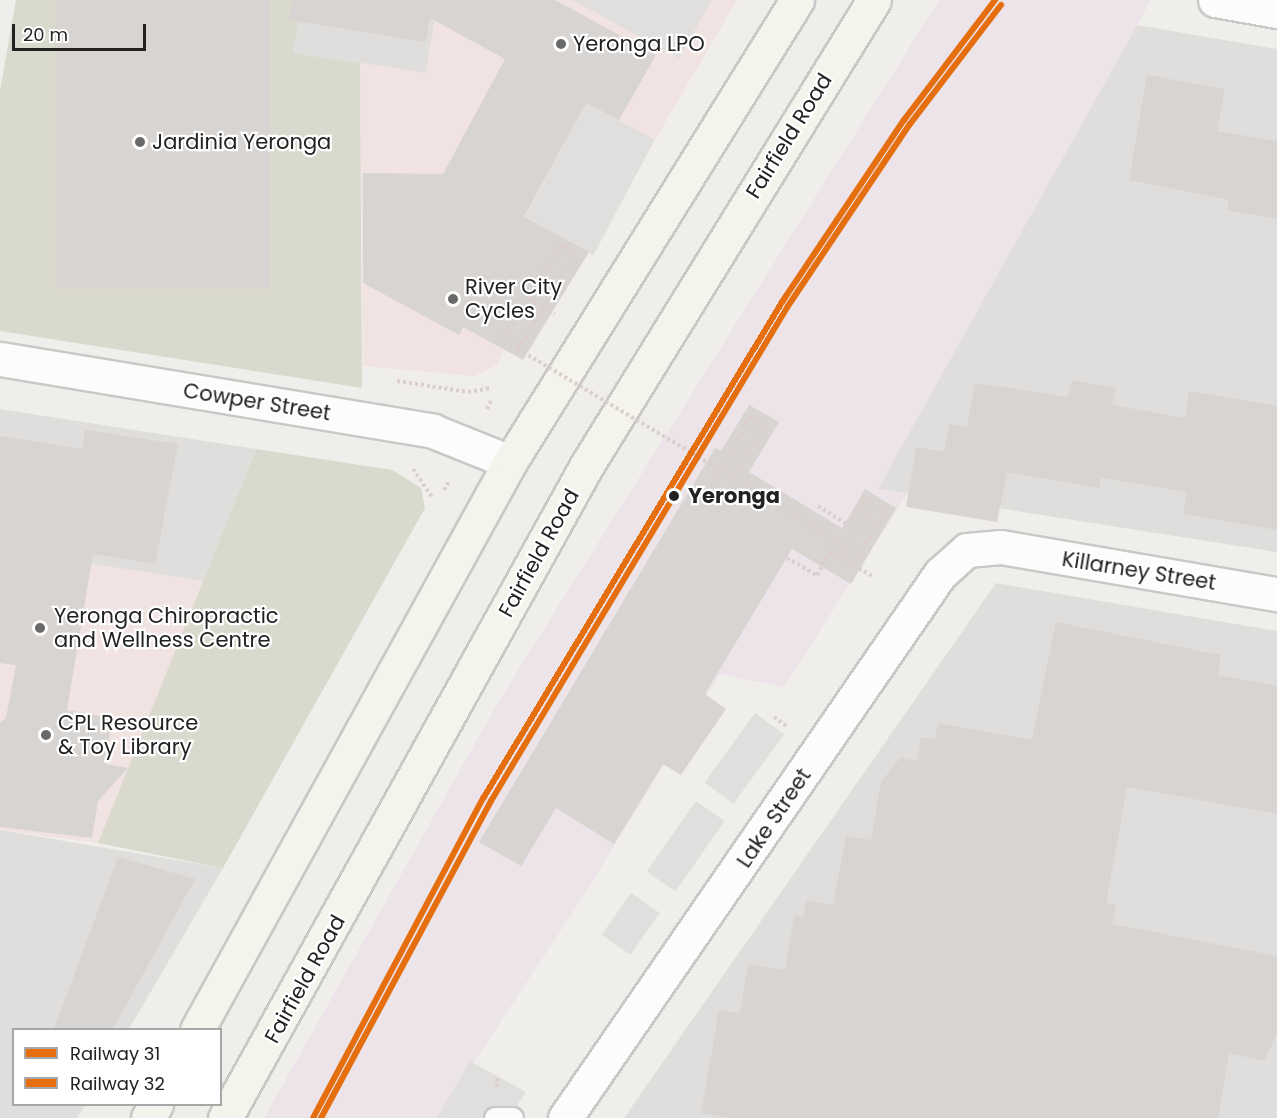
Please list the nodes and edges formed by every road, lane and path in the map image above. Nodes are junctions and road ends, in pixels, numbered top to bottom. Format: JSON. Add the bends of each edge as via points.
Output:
{"nodes":[{"id":1,"x":796,"y":0,"type":"edge"},
{"id":2,"x":874,"y":0,"type":"edge"},
{"id":3,"x":1215,"y":0,"type":"edge"},
{"id":4,"x":1277,"y":11,"type":"edge"},
{"id":5,"x":528,"y":298,"type":"junction"},
{"id":6,"x":563,"y":319,"type":"dead end"},
{"id":7,"x":518,"y":349,"type":"junction"},
{"id":8,"x":0,"y":359,"type":"edge"},
{"id":9,"x":393,"y":381,"type":"dead end"},
{"id":10,"x":491,"y":388,"type":"dead end"},
{"id":11,"x":510,"y":462,"type":"junction"},
{"id":12,"x":406,"y":467,"type":"dead end"},
{"id":13,"x":721,"y":468,"type":"junction"},
{"id":14,"x":730,"y":470,"type":"dead end"},
{"id":15,"x":733,"y":477,"type":"junction"},
{"id":16,"x":711,"y":487,"type":"dead end"},
{"id":17,"x":432,"y":497,"type":"dead end"},
{"id":18,"x":818,"y":506,"type":"dead end"},
{"id":19,"x":837,"y":540,"type":"junction"},
{"id":20,"x":1001,"y":547,"type":"joint"},
{"id":21,"x":841,"y":557,"type":"junction"},
{"id":22,"x":787,"y":558,"type":"dead end"},
{"id":23,"x":826,"y":559,"type":"junction"},
{"id":24,"x":853,"y":564,"type":"junction"},
{"id":25,"x":872,"y":576,"type":"dead end"},
{"id":26,"x":1277,"y":594,"type":"edge"},
{"id":27,"x":198,"y":1028,"type":"edge"},
{"id":28,"x":225,"y":1118,"type":"edge"},
{"id":29,"x":495,"y":1118,"type":"edge"},
{"id":30,"x":513,"y":1118,"type":"edge"},
{"id":31,"x":565,"y":1118,"type":"edge"}],
"edges":[{"from":1,"to":11,"type":"main road"},
{"from":2,"to":28,"type":"main road","name":"Fairfield Road","via":[[587,465]]},
{"from":3,"to":4,"type":"street"},
{"from":5,"to":6,"type":"path"},
{"from":5,"to":7,"type":"path","via":[[502,340]]},
{"from":5,"to":7,"type":"path","bridge":true,"via":[[561,245],[577,254]]},
{"from":7,"to":13,"type":"path","bridge":true},
{"from":8,"to":11,"type":"street","name":"Cowper Street","via":[[433,431]]},
{"from":9,"to":10,"type":"path","via":[[468,392]]},
{"from":11,"to":27,"type":"main road"},
{"from":12,"to":17,"type":"path","via":[[422,478]]},
{"from":13,"to":14,"type":"path"},
{"from":13,"to":15,"type":"path","bridge":true},
{"from":13,"to":15,"type":"path","via":[[751,416],[765,424]]},
{"from":13,"to":16,"type":"path"},
{"from":15,"to":19,"type":"path","bridge":true},
{"from":18,"to":21,"type":"path","via":[[849,525],[866,498],[874,503]]},
{"from":19,"to":23,"type":"path"},
{"from":19,"to":24,"type":"path","bridge":true,"via":[[849,547],[875,504],[887,511]]},
{"from":20,"to":26,"type":"street","name":"Killarney Street"},
{"from":20,"to":31,"type":"street","name":"Lake Street","via":[[967,550],[940,574]]},
{"from":21,"to":23,"type":"path","via":[[833,553]]},
{"from":21,"to":24,"type":"path"},
{"from":22,"to":23,"type":"path","via":[[817,575]]},
{"from":24,"to":25,"type":"path"},
{"from":29,"to":30,"type":"lane"}]}
